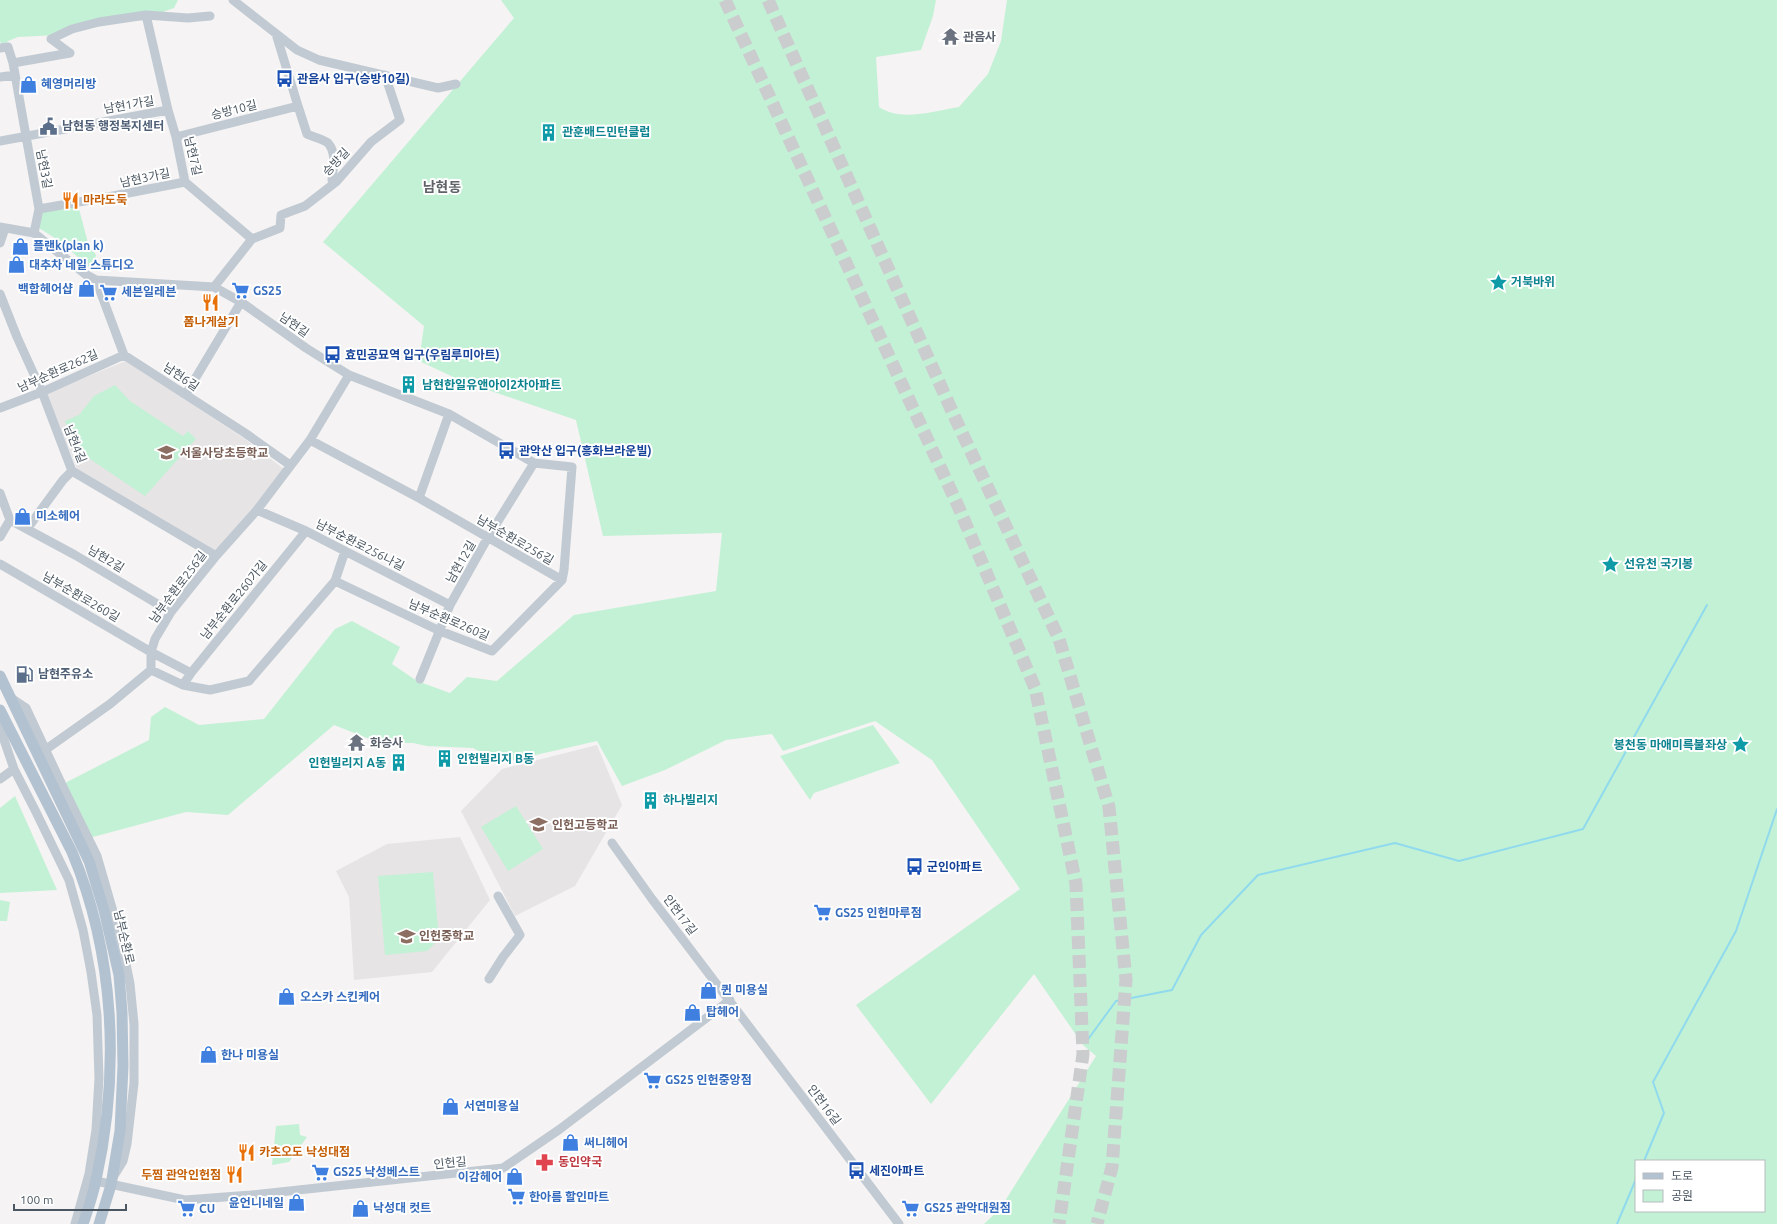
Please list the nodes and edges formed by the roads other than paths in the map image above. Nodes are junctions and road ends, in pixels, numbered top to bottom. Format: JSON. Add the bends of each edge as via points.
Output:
{"nodes":[{"id":1,"x":233,"y":0,"type":"edge"},
{"id":2,"x":146,"y":15,"type":"junction"},
{"id":3,"x":210,"y":16,"type":"dead end"},
{"id":4,"x":276,"y":34,"type":"junction"},
{"id":5,"x":0,"y":48,"type":"edge"},
{"id":6,"x":13,"y":63,"type":"junction"},
{"id":7,"x":15,"y":74,"type":"junction"},
{"id":8,"x":385,"y":75,"type":"junction"},
{"id":9,"x":0,"y":77,"type":"edge"},
{"id":10,"x":456,"y":84,"type":"dead end"},
{"id":11,"x":298,"y":106,"type":"junction"},
{"id":12,"x":168,"y":110,"type":"junction"},
{"id":13,"x":25,"y":136,"type":"junction"},
{"id":14,"x":176,"y":137,"type":"junction"},
{"id":15,"x":0,"y":141,"type":"edge"},
{"id":16,"x":332,"y":180,"type":"dead end"},
{"id":17,"x":185,"y":182,"type":"junction"},
{"id":18,"x":39,"y":209,"type":"junction"},
{"id":19,"x":3,"y":227,"type":"edge"},
{"id":20,"x":34,"y":233,"type":"junction"},
{"id":21,"x":252,"y":239,"type":"junction"},
{"id":22,"x":0,"y":243,"type":"edge"},
{"id":23,"x":96,"y":280,"type":"junction"},
{"id":24,"x":214,"y":287,"type":"junction"},
{"id":25,"x":0,"y":294,"type":"edge"},
{"id":26,"x":241,"y":302,"type":"junction"},
{"id":27,"x":124,"y":354,"type":"junction"},
{"id":28,"x":349,"y":375,"type":"junction"},
{"id":29,"x":42,"y":392,"type":"junction"},
{"id":30,"x":186,"y":394,"type":"junction"},
{"id":31,"x":0,"y":408,"type":"edge"},
{"id":32,"x":450,"y":414,"type":"junction"},
{"id":33,"x":310,"y":440,"type":"junction"},
{"id":34,"x":534,"y":463,"type":"junction"},
{"id":35,"x":290,"y":465,"type":"junction"},
{"id":36,"x":72,"y":471,"type":"junction"},
{"id":37,"x":0,"y":493,"type":"edge"},
{"id":38,"x":419,"y":498,"type":"junction"},
{"id":39,"x":257,"y":510,"type":"junction"},
{"id":40,"x":10,"y":520,"type":"junction"},
{"id":41,"x":27,"y":529,"type":"junction"},
{"id":42,"x":306,"y":531,"type":"junction"},
{"id":43,"x":0,"y":538,"type":"edge"},
{"id":44,"x":487,"y":539,"type":"junction"},
{"id":45,"x":345,"y":551,"type":"junction"},
{"id":46,"x":216,"y":556,"type":"junction"},
{"id":47,"x":0,"y":564,"type":"edge"},
{"id":48,"x":562,"y":580,"type":"junction"},
{"id":49,"x":335,"y":581,"type":"junction"},
{"id":50,"x":450,"y":605,"type":"junction"},
{"id":51,"x":171,"y":612,"type":"junction"},
{"id":52,"x":440,"y":631,"type":"junction"},
{"id":53,"x":151,"y":652,"type":"junction"},
{"id":54,"x":151,"y":670,"type":"junction"},
{"id":55,"x":190,"y":673,"type":"junction"},
{"id":56,"x":0,"y":676,"type":"edge"},
{"id":57,"x":420,"y":679,"type":"dead end"},
{"id":58,"x":183,"y":686,"type":"junction"},
{"id":59,"x":11,"y":698,"type":"junction"},
{"id":60,"x":0,"y":710,"type":"edge"},
{"id":61,"x":0,"y":732,"type":"edge"},
{"id":62,"x":45,"y":750,"type":"junction"},
{"id":63,"x":14,"y":769,"type":"junction"},
{"id":64,"x":0,"y":779,"type":"edge"},
{"id":65,"x":612,"y":843,"type":"dead end"},
{"id":66,"x":498,"y":896,"type":"dead end"},
{"id":67,"x":489,"y":979,"type":"dead end"},
{"id":68,"x":730,"y":1000,"type":"junction"},
{"id":69,"x":96,"y":1181,"type":"junction"},
{"id":70,"x":111,"y":1181,"type":"junction"},
{"id":71,"x":75,"y":1224,"type":"edge"},
{"id":72,"x":83,"y":1224,"type":"edge"},
{"id":73,"x":99,"y":1224,"type":"edge"},
{"id":74,"x":899,"y":1224,"type":"edge"}],
"edges":[{"from":1,"to":4,"type":"street"},
{"from":2,"to":3,"type":"street","via":[[188,18]]},
{"from":2,"to":6,"type":"street","via":[[72,29],[52,39],[70,53]]},
{"from":2,"to":12,"type":"street","name":"남현7길"},
{"from":4,"to":8,"type":"street","via":[[297,50],[319,60]]},
{"from":4,"to":11,"type":"street"},
{"from":5,"to":6,"type":"street","name":"남현3길","via":[[8,47]]},
{"from":6,"to":7,"type":"street","name":"남현3길"},
{"from":7,"to":9,"type":"street"},
{"from":7,"to":13,"type":"street","name":"남현3길"},
{"from":8,"to":10,"type":"street","via":[[438,88]]},
{"from":8,"to":21,"type":"street","name":"승방길","via":[[400,120],[371,142],[336,182],[306,206],[281,215],[280,228]]},
{"from":11,"to":14,"type":"street","name":"승방10길"},
{"from":11,"to":16,"type":"street","via":[[307,134],[328,143],[332,150]]},
{"from":12,"to":13,"type":"street","name":"남현1가길"},
{"from":12,"to":14,"type":"street","name":"남현7길"},
{"from":13,"to":15,"type":"street","name":"남현1가길"},
{"from":13,"to":18,"type":"street","name":"남현3길"},
{"from":14,"to":17,"type":"street","name":"남현7길"},
{"from":17,"to":18,"type":"street","name":"남현3가길"},
{"from":17,"to":21,"type":"street","name":"남현7길"},
{"from":18,"to":20,"type":"street","name":"남현3길"},
{"from":19,"to":20,"type":"street","name":"남현길"},
{"from":19,"to":22,"type":"street"},
{"from":20,"to":23,"type":"street","name":"남현길"},
{"from":21,"to":24,"type":"street"},
{"from":23,"to":24,"type":"street","name":"남현길"},
{"from":23,"to":27,"type":"street"},
{"from":24,"to":26,"type":"street","name":"남현길"},
{"from":25,"to":29,"type":"street","name":"남현4길"},
{"from":26,"to":28,"type":"street","name":"남현길"},
{"from":26,"to":30,"type":"street"},
{"from":27,"to":29,"type":"street","name":"남부순환로262길"},
{"from":27,"to":30,"type":"street","name":"남현6길"},
{"from":28,"to":32,"type":"street","name":"남현길"},
{"from":28,"to":33,"type":"street","name":"남부순환로256길"},
{"from":29,"to":31,"type":"street","name":"남부순환로262길"},
{"from":29,"to":36,"type":"street","name":"남현4길"},
{"from":30,"to":35,"type":"street","name":"남현6길"},
{"from":32,"to":34,"type":"street","name":"남현길"},
{"from":32,"to":38,"type":"street"},
{"from":33,"to":35,"type":"street","name":"남부순환로256길"},
{"from":33,"to":38,"type":"street","name":"남부순환로256길"},
{"from":34,"to":44,"type":"street","name":"남현12길"},
{"from":34,"to":48,"type":"street","name":"남현길","via":[[572,467]]},
{"from":35,"to":39,"type":"street","name":"남부순환로256길"},
{"from":36,"to":41,"type":"street"},
{"from":36,"to":46,"type":"street","name":"남현4길"},
{"from":37,"to":40,"type":"street"},
{"from":38,"to":44,"type":"street","name":"남부순환로256길"},
{"from":39,"to":42,"type":"street","name":"남부순환로256나길"},
{"from":39,"to":46,"type":"street","name":"남부순환로256길"},
{"from":40,"to":41,"type":"street","name":"남현2길"},
{"from":40,"to":43,"type":"street"},
{"from":41,"to":51,"type":"street","name":"남현2길"},
{"from":42,"to":45,"type":"street","name":"남부순환로256나길"},
{"from":42,"to":55,"type":"street","name":"남부순환로260가길"},
{"from":44,"to":48,"type":"street","name":"남부순환로256길"},
{"from":44,"to":50,"type":"street","name":"남현12길"},
{"from":45,"to":49,"type":"street"},
{"from":45,"to":50,"type":"street","name":"남부순환로256나길"},
{"from":46,"to":51,"type":"street","name":"남부순환로256길"},
{"from":47,"to":53,"type":"street","name":"남부순환로260길"},
{"from":48,"to":52,"type":"street","name":"남부순환로260길","via":[[492,651]]},
{"from":49,"to":52,"type":"street","name":"남부순환로260길"},
{"from":49,"to":58,"type":"street","via":[[249,681],[210,690]]},
{"from":50,"to":52,"type":"street","name":"남현12길"},
{"from":51,"to":53,"type":"street","name":"남부순환로256길","via":[[155,639]]},
{"from":52,"to":57,"type":"street","name":"남현12길"},
{"from":53,"to":54,"type":"street","name":"남부순환로256길"},
{"from":53,"to":55,"type":"street","name":"남부순환로260길"},
{"from":54,"to":58,"type":"street"},
{"from":54,"to":62,"type":"street","via":[[110,704]]},
{"from":55,"to":58,"type":"street","name":"남부순환로260가길"},
{"from":56,"to":59,"type":"main road","name":"남부순환로"},
{"from":59,"to":62,"type":"street","via":[[26,708]]},
{"from":59,"to":70,"type":"main road","name":"남부순환로","via":[[89,861],[104,910],[117,968],[122,1012],[123,1066],[120,1131]]},
{"from":60,"to":61,"type":"street"},
{"from":60,"to":69,"type":"main road","name":"남부순환로","via":[[82,874],[98,934],[107,1000],[110,1059],[106,1125]]},
{"from":61,"to":63,"type":"street"},
{"from":62,"to":70,"type":"street","via":[[97,856],[116,917],[130,984],[134,1031],[134,1082],[123,1161]]},
{"from":63,"to":64,"type":"street"},
{"from":63,"to":71,"type":"street","via":[[69,880],[83,930],[98,1015],[99,1078],[96,1130],[89,1174]]},
{"from":65,"to":68,"type":"street","name":"인헌17길"},
{"from":66,"to":67,"type":"street","via":[[520,935]]},
{"from":68,"to":70,"type":"street","name":"인헌길","via":[[560,1129],[503,1168],[184,1200]]},
{"from":68,"to":74,"type":"street","name":"인헌16길"},
{"from":69,"to":70,"type":"street","name":"인헌길"},
{"from":69,"to":72,"type":"main road","name":"남부순환로"},
{"from":70,"to":73,"type":"main road","name":"남부순환로"}]}
